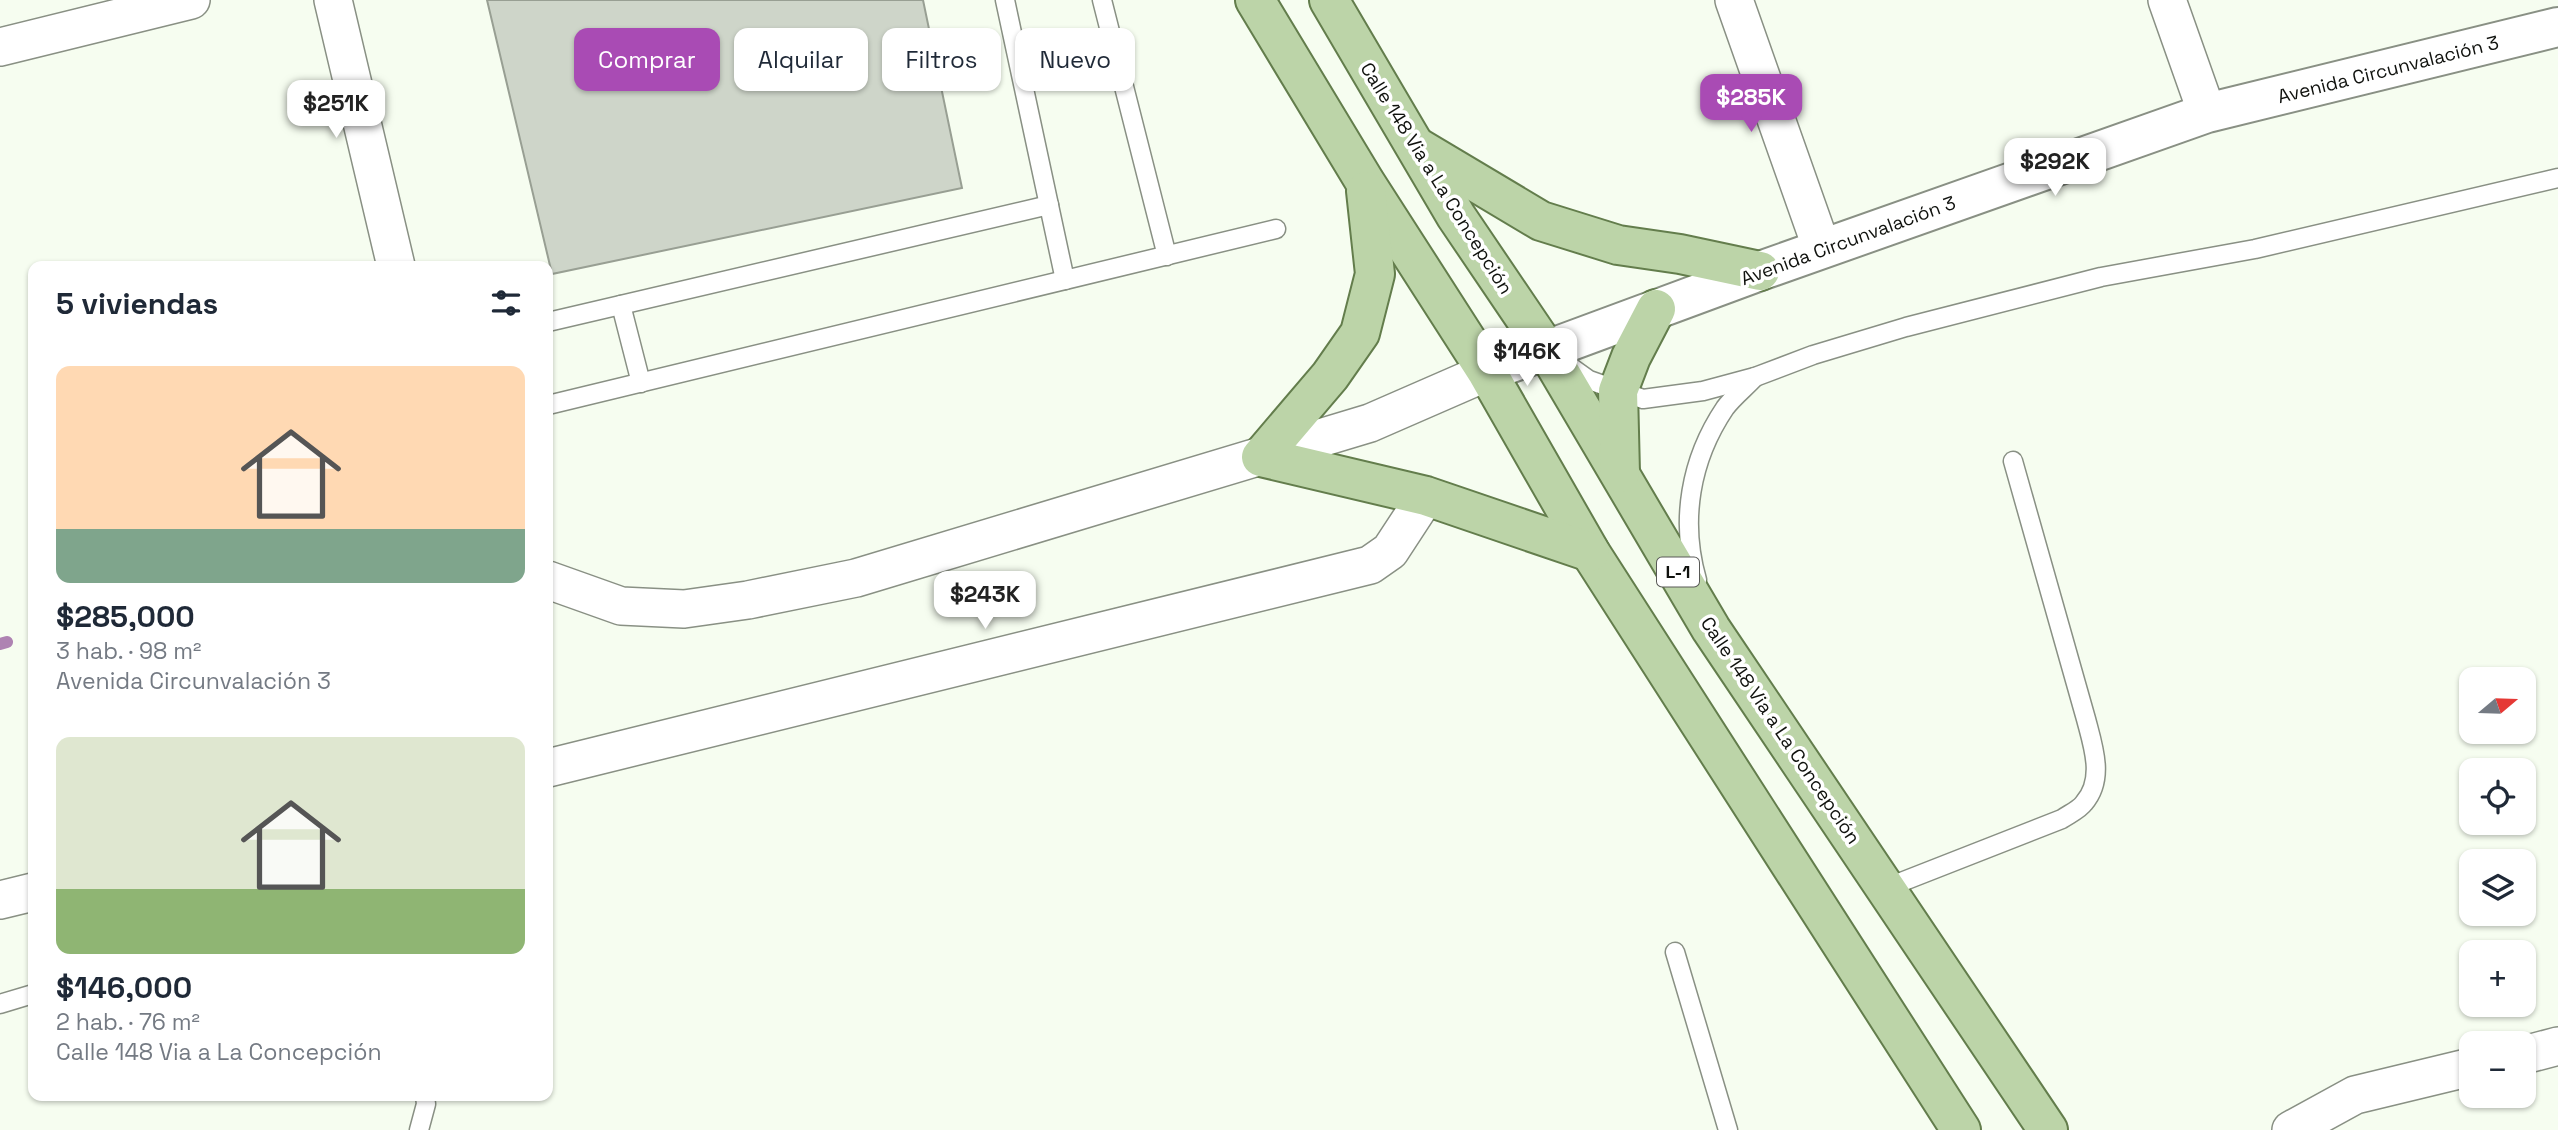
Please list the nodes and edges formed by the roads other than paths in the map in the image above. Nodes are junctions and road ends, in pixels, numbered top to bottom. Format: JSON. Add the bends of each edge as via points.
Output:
{"nodes":[{"id":1,"x":191,"y":0,"type":"edge"},
{"id":2,"x":333,"y":0,"type":"edge"},
{"id":3,"x":1005,"y":0,"type":"edge"},
{"id":4,"x":1102,"y":0,"type":"edge"},
{"id":5,"x":1255,"y":0,"type":"edge"},
{"id":6,"x":1329,"y":0,"type":"edge"},
{"id":7,"x":1734,"y":0,"type":"edge"},
{"id":8,"x":2167,"y":0,"type":"edge"},
{"id":9,"x":2558,"y":27,"type":"edge"},
{"id":10,"x":0,"y":47,"type":"edge"},
{"id":11,"x":2207,"y":113,"type":"junction"},
{"id":12,"x":1414,"y":145,"type":"junction"},
{"id":13,"x":2558,"y":178,"type":"edge"},
{"id":14,"x":1365,"y":182,"type":"junction"},
{"id":15,"x":1049,"y":205,"type":"junction"},
{"id":16,"x":1276,"y":229,"type":"dead end"},
{"id":17,"x":1822,"y":249,"type":"junction"},
{"id":18,"x":1167,"y":256,"type":"junction"},
{"id":19,"x":395,"y":261,"type":"edge"},
{"id":20,"x":1760,"y":271,"type":"junction"},
{"id":21,"x":1065,"y":280,"type":"junction"},
{"id":22,"x":621,"y":305,"type":"junction"},
{"id":23,"x":1656,"y":309,"type":"junction"},
{"id":24,"x":553,"y":322,"type":"edge"},
{"id":25,"x":1546,"y":349,"type":"junction"},
{"id":26,"x":1487,"y":372,"type":"junction"},
{"id":27,"x":1755,"y":377,"type":"junction"},
{"id":28,"x":641,"y":383,"type":"junction"},
{"id":29,"x":1618,"y":391,"type":"junction"},
{"id":30,"x":553,"y":404,"type":"edge"},
{"id":31,"x":1261,"y":457,"type":"junction"},
{"id":32,"x":2013,"y":461,"type":"dead end"},
{"id":33,"x":1620,"y":475,"type":"junction"},
{"id":34,"x":1426,"y":496,"type":"junction"},
{"id":35,"x":1590,"y":552,"type":"junction"},
{"id":36,"x":553,"y":582,"type":"edge"},
{"id":37,"x":1711,"y":629,"type":"junction"},
{"id":38,"x":553,"y":767,"type":"edge"},
{"id":39,"x":1886,"y":888,"type":"junction"},
{"id":40,"x":28,"y":893,"type":"edge"},
{"id":41,"x":0,"y":900,"type":"edge"},
{"id":42,"x":1675,"y":952,"type":"dead end"},
{"id":43,"x":28,"y":996,"type":"edge"},
{"id":44,"x":0,"y":1004,"type":"edge"},
{"id":45,"x":2558,"y":1046,"type":"edge"},
{"id":46,"x":2536,"y":1052,"type":"edge"},
{"id":47,"x":2459,"y":1070,"type":"edge"},
{"id":48,"x":426,"y":1101,"type":"edge"},
{"id":49,"x":419,"y":1130,"type":"edge"},
{"id":50,"x":1728,"y":1130,"type":"edge"},
{"id":51,"x":1961,"y":1130,"type":"edge"},
{"id":52,"x":2048,"y":1130,"type":"edge"},
{"id":53,"x":2291,"y":1130,"type":"edge"}],
"edges":[{"from":1,"to":10,"type":"street"},
{"from":2,"to":19,"type":"street"},
{"from":3,"to":15,"type":"lane"},
{"from":4,"to":18,"type":"lane"},
{"from":5,"to":14,"type":"main road"},
{"from":6,"to":12,"type":"main road","name":"Calle 148 Via a La Concepción","number":"L-1"},
{"from":7,"to":17,"type":"street"},
{"from":8,"to":11,"type":"street"},
{"from":9,"to":11,"type":"main road","name":"Avenida Circunvalación 3"},
{"from":11,"to":17,"type":"main road","name":"Avenida Circunvalación 3"},
{"from":12,"to":20,"type":"main road","via":[[1541,221],[1618,245]]},
{"from":12,"to":25,"type":"main road","name":"Calle 148 Via a La Concepción","number":"L-1"},
{"from":13,"to":27,"type":"lane","via":[[2255,249],[2101,277],[1906,327]]},
{"from":14,"to":26,"type":"main road"},
{"from":14,"to":31,"type":"main road","via":[[1375,274],[1360,333],[1331,376]]},
{"from":15,"to":21,"type":"lane"},
{"from":15,"to":22,"type":"lane"},
{"from":16,"to":18,"type":"lane"},
{"from":17,"to":20,"type":"main road","name":"Avenida Circunvalación 3"},
{"from":18,"to":21,"type":"lane"},
{"from":20,"to":23,"type":"main road","name":"Avenida Circunvalación 3"},
{"from":21,"to":28,"type":"lane"},
{"from":22,"to":24,"type":"lane"},
{"from":22,"to":28,"type":"lane"},
{"from":23,"to":25,"type":"main road","name":"Avenida Circunvalación 3"},
{"from":23,"to":29,"type":"main road"},
{"from":25,"to":26,"type":"main road","name":"Avenida Circunvalación 3"},
{"from":25,"to":29,"type":"lane","via":[[1588,380]]},
{"from":25,"to":33,"type":"main road","name":"Calle 148 Via a La Concepción","number":"L-1"},
{"from":26,"to":31,"type":"street","via":[[1370,423]]},
{"from":26,"to":35,"type":"main road"},
{"from":27,"to":29,"type":"lane","via":[[1703,391],[1643,399]]},
{"from":27,"to":37,"type":"lane","via":[[1726,407],[1707,440],[1692,486],[1687,523]]},
{"from":28,"to":30,"type":"lane"},
{"from":29,"to":33,"type":"main road"},
{"from":31,"to":34,"type":"main road"},
{"from":31,"to":36,"type":"street","via":[[856,578],[748,600],[684,609],[621,606]]},
{"from":32,"to":39,"type":"lane","via":[[2086,719],[2096,758],[2096,782],[2084,804],[2062,819]]},
{"from":33,"to":37,"type":"main road","name":"Calle 148 Via a La Concepción","number":"L-1"},
{"from":34,"to":35,"type":"main road"},
{"from":34,"to":38,"type":"street","via":[[1390,551],[1370,565]]},
{"from":35,"to":51,"type":"main road"},
{"from":37,"to":39,"type":"main road","name":"Calle 148 Via a La Concepción","number":"L-1"},
{"from":39,"to":52,"type":"main road","name":"Calle 148 Via a La Concepción","number":"L-1"},
{"from":40,"to":41,"type":"street"},
{"from":42,"to":50,"type":"lane"},
{"from":43,"to":44,"type":"lane"},
{"from":45,"to":46,"type":"street"},
{"from":47,"to":53,"type":"street","via":[[2355,1095]]},
{"from":48,"to":49,"type":"lane"}]}
